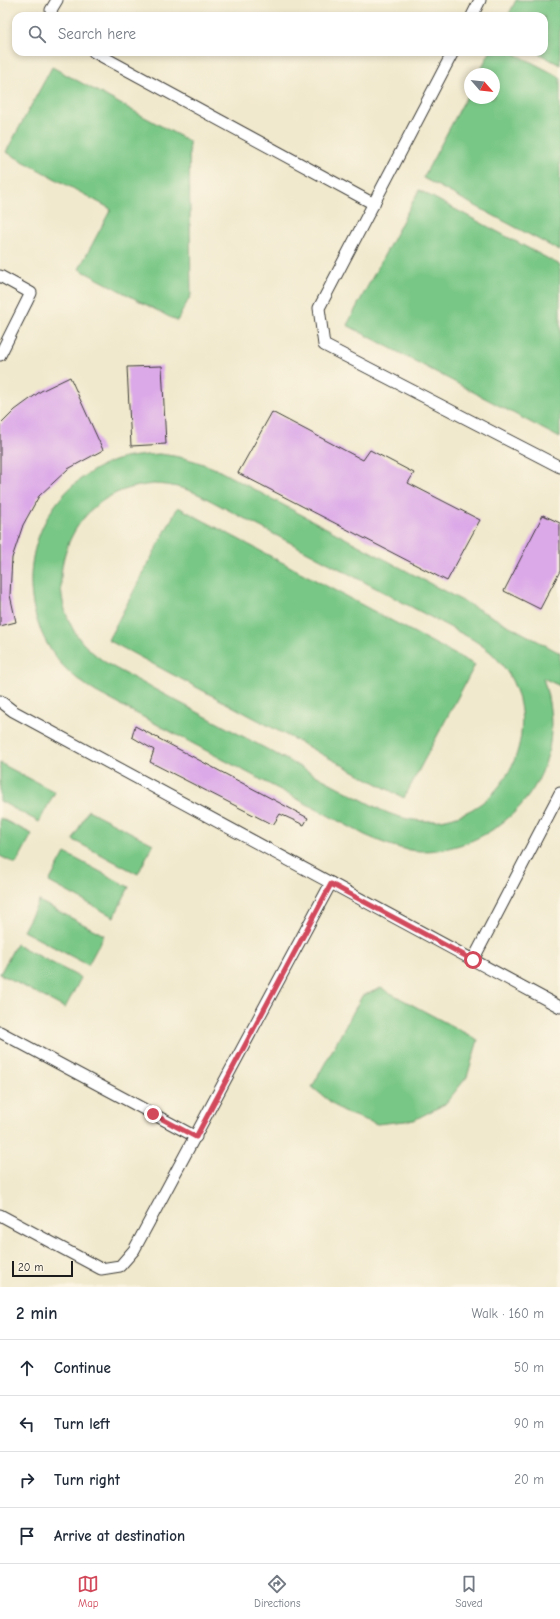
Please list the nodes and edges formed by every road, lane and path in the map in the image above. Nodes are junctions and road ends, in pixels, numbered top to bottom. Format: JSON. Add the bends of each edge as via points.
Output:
{"nodes":[{"id":1,"x":57,"y":0,"type":"edge"},
{"id":2,"x":480,"y":0,"type":"edge"},
{"id":3,"x":51,"y":12,"type":"edge"},
{"id":4,"x":474,"y":12,"type":"edge"},
{"id":5,"x":101,"y":56,"type":"edge"},
{"id":6,"x":451,"y":56,"type":"edge"},
{"id":7,"x":374,"y":204,"type":"junction"},
{"id":8,"x":0,"y":276,"type":"edge"},
{"id":9,"x":4,"y":339,"type":"edge"},
{"id":10,"x":0,"y":355,"type":"edge"},
{"id":11,"x":560,"y":468,"type":"edge"},
{"id":12,"x":0,"y":701,"type":"edge"},
{"id":13,"x":560,"y":793,"type":"edge"},
{"id":14,"x":331,"y":884,"type":"junction"},
{"id":15,"x":473,"y":960,"type":"junction"},
{"id":16,"x":560,"y":1007,"type":"edge"},
{"id":17,"x":0,"y":1032,"type":"edge"},
{"id":18,"x":196,"y":1137,"type":"junction"},
{"id":19,"x":0,"y":1215,"type":"edge"}],
"edges":[{"from":1,"to":3,"type":"lane"},
{"from":2,"to":4,"type":"lane"},
{"from":5,"to":7,"type":"lane"},
{"from":6,"to":7,"type":"lane"},
{"from":7,"to":11,"type":"lane","via":[[319,308],[324,345]]},
{"from":8,"to":9,"type":"lane","via":[[31,293]]},
{"from":9,"to":10,"type":"lane"},
{"from":12,"to":14,"type":"lane","via":[[13,711]]},
{"from":13,"to":15,"type":"lane"},
{"from":14,"to":15,"type":"lane"},
{"from":14,"to":18,"type":"lane"},
{"from":15,"to":16,"type":"lane"},
{"from":17,"to":18,"type":"lane"},
{"from":18,"to":19,"type":"lane","via":[[134,1250],[120,1266],[101,1269]]}]}
